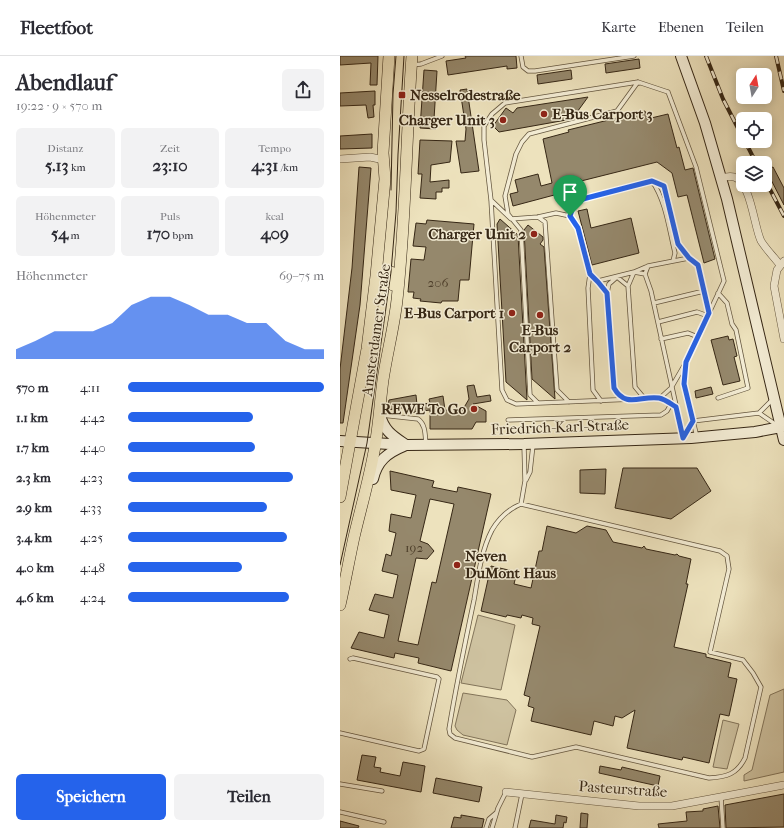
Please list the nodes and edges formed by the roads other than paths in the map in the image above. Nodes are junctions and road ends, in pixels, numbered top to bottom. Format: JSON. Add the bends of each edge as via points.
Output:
{"nodes":[{"id":1,"x":388,"y":56,"type":"edge"},
{"id":2,"x":442,"y":56,"type":"edge"},
{"id":3,"x":521,"y":56,"type":"edge"},
{"id":4,"x":634,"y":56,"type":"edge"},
{"id":5,"x":681,"y":56,"type":"edge"},
{"id":6,"x":412,"y":60,"type":"edge"},
{"id":7,"x":668,"y":92,"type":"junction"},
{"id":8,"x":340,"y":159,"type":"edge"},
{"id":9,"x":384,"y":160,"type":"junction"},
{"id":10,"x":722,"y":178,"type":"junction"},
{"id":11,"x":652,"y":181,"type":"junction"},
{"id":12,"x":491,"y":200,"type":"junction"},
{"id":13,"x":570,"y":216,"type":"junction"},
{"id":14,"x":538,"y":217,"type":"junction"},
{"id":15,"x":511,"y":219,"type":"junction"},
{"id":16,"x":689,"y":258,"type":"junction"},
{"id":17,"x":673,"y":261,"type":"junction"},
{"id":18,"x":782,"y":263,"type":"edge"},
{"id":19,"x":648,"y":266,"type":"junction"},
{"id":20,"x":634,"y":272,"type":"junction"},
{"id":21,"x":590,"y":274,"type":"junction"},
{"id":22,"x":645,"y":274,"type":"junction"},
{"id":23,"x":376,"y":276,"type":"junction"},
{"id":24,"x":617,"y":277,"type":"junction"},
{"id":25,"x":598,"y":282,"type":"junction"},
{"id":26,"x":628,"y":286,"type":"junction"},
{"id":27,"x":704,"y":291,"type":"junction"},
{"id":28,"x":607,"y":293,"type":"junction"},
{"id":29,"x":718,"y":293,"type":"junction"},
{"id":30,"x":397,"y":301,"type":"junction"},
{"id":31,"x":654,"y":303,"type":"junction"},
{"id":32,"x":708,"y":314,"type":"junction"},
{"id":33,"x":658,"y":322,"type":"junction"},
{"id":34,"x":698,"y":337,"type":"junction"},
{"id":35,"x":661,"y":339,"type":"junction"},
{"id":36,"x":784,"y":339,"type":"edge"},
{"id":37,"x":686,"y":362,"type":"junction"},
{"id":38,"x":671,"y":388,"type":"junction"},
{"id":39,"x":775,"y":396,"type":"junction"},
{"id":40,"x":660,"y":398,"type":"junction"},
{"id":41,"x":718,"y":398,"type":"dead end"},
{"id":42,"x":645,"y":399,"type":"junction"},
{"id":43,"x":625,"y":400,"type":"junction"},
{"id":44,"x":601,"y":401,"type":"junction"},
{"id":45,"x":569,"y":402,"type":"junction"},
{"id":46,"x":538,"y":403,"type":"junction"},
{"id":47,"x":671,"y":404,"type":"junction"},
{"id":48,"x":676,"y":407,"type":"junction"},
{"id":49,"x":759,"y":413,"type":"junction"},
{"id":50,"x":380,"y":415,"type":"junction"},
{"id":51,"x":508,"y":420,"type":"dead end"},
{"id":52,"x":693,"y":421,"type":"junction"},
{"id":53,"x":783,"y":425,"type":"edge"},
{"id":54,"x":697,"y":437,"type":"junction"},
{"id":55,"x":683,"y":438,"type":"junction"},
{"id":56,"x":784,"y":440,"type":"edge"},
{"id":57,"x":345,"y":442,"type":"edge"},
{"id":58,"x":375,"y":444,"type":"junction"},
{"id":59,"x":528,"y":444,"type":"junction"},
{"id":60,"x":406,"y":445,"type":"junction"},
{"id":61,"x":426,"y":445,"type":"junction"},
{"id":62,"x":525,"y":481,"type":"junction"},
{"id":63,"x":340,"y":497,"type":"edge"},
{"id":64,"x":362,"y":502,"type":"junction"},
{"id":65,"x":521,"y":504,"type":"junction"},
{"id":66,"x":343,"y":584,"type":"edge"},
{"id":67,"x":340,"y":605,"type":"edge"},
{"id":68,"x":350,"y":659,"type":"dead end"},
{"id":69,"x":340,"y":733,"type":"edge"},
{"id":70,"x":340,"y":784,"type":"edge"},
{"id":71,"x":784,"y":785,"type":"edge"},
{"id":72,"x":382,"y":792,"type":"dead end"},
{"id":73,"x":506,"y":792,"type":"joint"},
{"id":74,"x":522,"y":794,"type":"junction"},
{"id":75,"x":721,"y":797,"type":"junction"},
{"id":76,"x":340,"y":812,"type":"edge"},
{"id":77,"x":497,"y":813,"type":"junction"},
{"id":78,"x":384,"y":822,"type":"dead end"},
{"id":79,"x":486,"y":828,"type":"edge"},
{"id":80,"x":492,"y":828,"type":"edge"},
{"id":81,"x":515,"y":828,"type":"edge"},
{"id":82,"x":723,"y":828,"type":"edge"}],
"edges":[{"from":1,"to":9,"type":"main road","name":"Amsterdamer Straße"},
{"from":2,"to":6,"type":"lane","via":[[421,64]]},
{"from":3,"to":4,"type":"lane","via":[[523,67],[535,72]]},
{"from":5,"to":10,"type":"main road"},
{"from":6,"to":30,"type":"main road","name":"Amsterdamer Straße","via":[[404,222]]},
{"from":7,"to":12,"type":"lane","via":[[638,82],[504,103],[484,126]]},
{"from":7,"to":15,"type":"lane","via":[[638,82],[617,111],[529,134],[516,154],[505,196]]},
{"from":7,"to":29,"type":"lane","via":[[696,168],[724,280]]},
{"from":8,"to":9,"type":"street","via":[[370,157]]},
{"from":9,"to":23,"type":"main road","name":"Amsterdamer Straße","via":[[385,179]]},
{"from":10,"to":18,"type":"street","via":[[732,176],[743,184],[761,241]]},
{"from":10,"to":39,"type":"main road"},
{"from":11,"to":13,"type":"lane","via":[[575,201]]},
{"from":11,"to":16,"type":"lane","via":[[664,186],[678,244]]},
{"from":11,"to":17,"type":"lane","via":[[659,190],[662,200],[675,253]]},
{"from":12,"to":15,"type":"lane"},
{"from":12,"to":46,"type":"lane","via":[[502,390],[507,400],[516,404]]},
{"from":13,"to":14,"type":"lane","via":[[556,213]]},
{"from":13,"to":21,"type":"lane","via":[[578,228]]},
{"from":14,"to":15,"type":"lane"},
{"from":14,"to":45,"type":"lane","via":[[545,222],[557,390]]},
{"from":15,"to":46,"type":"lane","via":[[520,230],[530,395]]},
{"from":16,"to":17,"type":"lane"},
{"from":16,"to":27,"type":"lane","via":[[698,265]]},
{"from":17,"to":19,"type":"lane"},
{"from":18,"to":36,"type":"street","via":[[775,277],[774,286]]},
{"from":19,"to":20,"type":"lane"},
{"from":19,"to":22,"type":"lane"},
{"from":20,"to":22,"type":"lane"},
{"from":20,"to":24,"type":"lane"},
{"from":20,"to":26,"type":"lane"},
{"from":21,"to":25,"type":"lane"},
{"from":21,"to":44,"type":"lane","via":[[588,288],[593,390]]},
{"from":22,"to":31,"type":"lane"},
{"from":23,"to":30,"type":"main road","via":[[383,271],[393,273],[393,293]]},
{"from":23,"to":57,"type":"main road","name":"Amsterdamer Straße","via":[[367,349]]},
{"from":24,"to":25,"type":"lane"},
{"from":24,"to":26,"type":"lane"},
{"from":24,"to":28,"type":"lane","via":[[609,284]]},
{"from":25,"to":28,"type":"lane"},
{"from":26,"to":42,"type":"lane","via":[[635,387]]},
{"from":27,"to":31,"type":"lane"},
{"from":27,"to":32,"type":"lane"},
{"from":28,"to":43,"type":"lane","via":[[614,388]]},
{"from":29,"to":32,"type":"lane"},
{"from":29,"to":41,"type":"lane","via":[[727,303],[736,330],[748,388]]},
{"from":30,"to":50,"type":"main road","name":"Amsterdamer Straße","via":[[383,381]]},
{"from":31,"to":33,"type":"lane"},
{"from":32,"to":33,"type":"lane","via":[[697,312]]},
{"from":32,"to":34,"type":"lane"},
{"from":33,"to":35,"type":"lane"},
{"from":34,"to":35,"type":"lane","via":[[688,333]]},
{"from":34,"to":37,"type":"lane"},
{"from":35,"to":38,"type":"lane"},
{"from":37,"to":38,"type":"lane"},
{"from":37,"to":52,"type":"lane","via":[[684,384]]},
{"from":38,"to":40,"type":"lane"},
{"from":38,"to":48,"type":"lane"},
{"from":39,"to":49,"type":"lane"},
{"from":39,"to":53,"type":"main road"},
{"from":40,"to":42,"type":"lane"},
{"from":40,"to":47,"type":"lane"},
{"from":42,"to":43,"type":"lane"},
{"from":43,"to":44,"type":"lane"},
{"from":44,"to":45,"type":"lane"},
{"from":45,"to":46,"type":"lane"},
{"from":47,"to":48,"type":"lane"},
{"from":47,"to":51,"type":"lane","via":[[661,415]]},
{"from":48,"to":55,"type":"lane"},
{"from":49,"to":52,"type":"lane"},
{"from":49,"to":53,"type":"lane"},
{"from":50,"to":58,"type":"main road","name":"Amsterdamer Straße"},
{"from":50,"to":60,"type":"main road","via":[[382,424],[389,433]]},
{"from":50,"to":61,"type":"lane","via":[[418,419],[425,428]]},
{"from":52,"to":54,"type":"lane"},
{"from":52,"to":55,"type":"lane"},
{"from":53,"to":54,"type":"main road","name":"Friedrich-Karl-Straße","via":[[755,432]]},
{"from":53,"to":56,"type":"main road"},
{"from":54,"to":55,"type":"main road","name":"Friedrich-Karl-Straße"},
{"from":55,"to":59,"type":"main road","name":"Friedrich-Karl-Straße"},
{"from":57,"to":58,"type":"main road","name":"Friedrich-Karl-Straße"},
{"from":57,"to":63,"type":"main road","name":"Amsterdamer Straße"},
{"from":58,"to":60,"type":"main road","name":"Friedrich-Karl-Straße"},
{"from":58,"to":64,"type":"main road","name":"Amsterdamer Straße"},
{"from":59,"to":61,"type":"main road","name":"Friedrich-Karl-Straße"},
{"from":59,"to":62,"type":"lane"},
{"from":59,"to":62,"type":"lane","via":[[530,472]]},
{"from":60,"to":61,"type":"main road","name":"Friedrich-Karl-Straße"},
{"from":60,"to":64,"type":"main road","via":[[386,455],[377,465],[368,496]]},
{"from":62,"to":65,"type":"lane"},
{"from":64,"to":66,"type":"main road","name":"Amsterdamer Straße"},
{"from":65,"to":65,"type":"lane","via":[[511,508],[492,530],[483,557],[456,685],[450,734],[455,738],[532,757],[576,747],[709,778],[724,777],[740,768],[745,758],[761,688],[743,660],[710,652],[729,569],[727,556],[720,551]]},
{"from":66,"to":67,"type":"main road","name":"Amsterdamer Straße"},
{"from":68,"to":69,"type":"lane","via":[[439,679],[424,749],[418,751]]},
{"from":70,"to":72,"type":"lane"},
{"from":71,"to":75,"type":"street","name":"Pasteurstraße"},
{"from":73,"to":74,"type":"street","name":"Pasteurstraße"},
{"from":73,"to":77,"type":"lane"},
{"from":74,"to":75,"type":"street","name":"Pasteurstraße","via":[[639,806],[672,806]]},
{"from":74,"to":81,"type":"lane"},
{"from":75,"to":82,"type":"lane"},
{"from":76,"to":78,"type":"lane"},
{"from":77,"to":79,"type":"lane","via":[[489,819]]},
{"from":77,"to":80,"type":"lane"}]}
